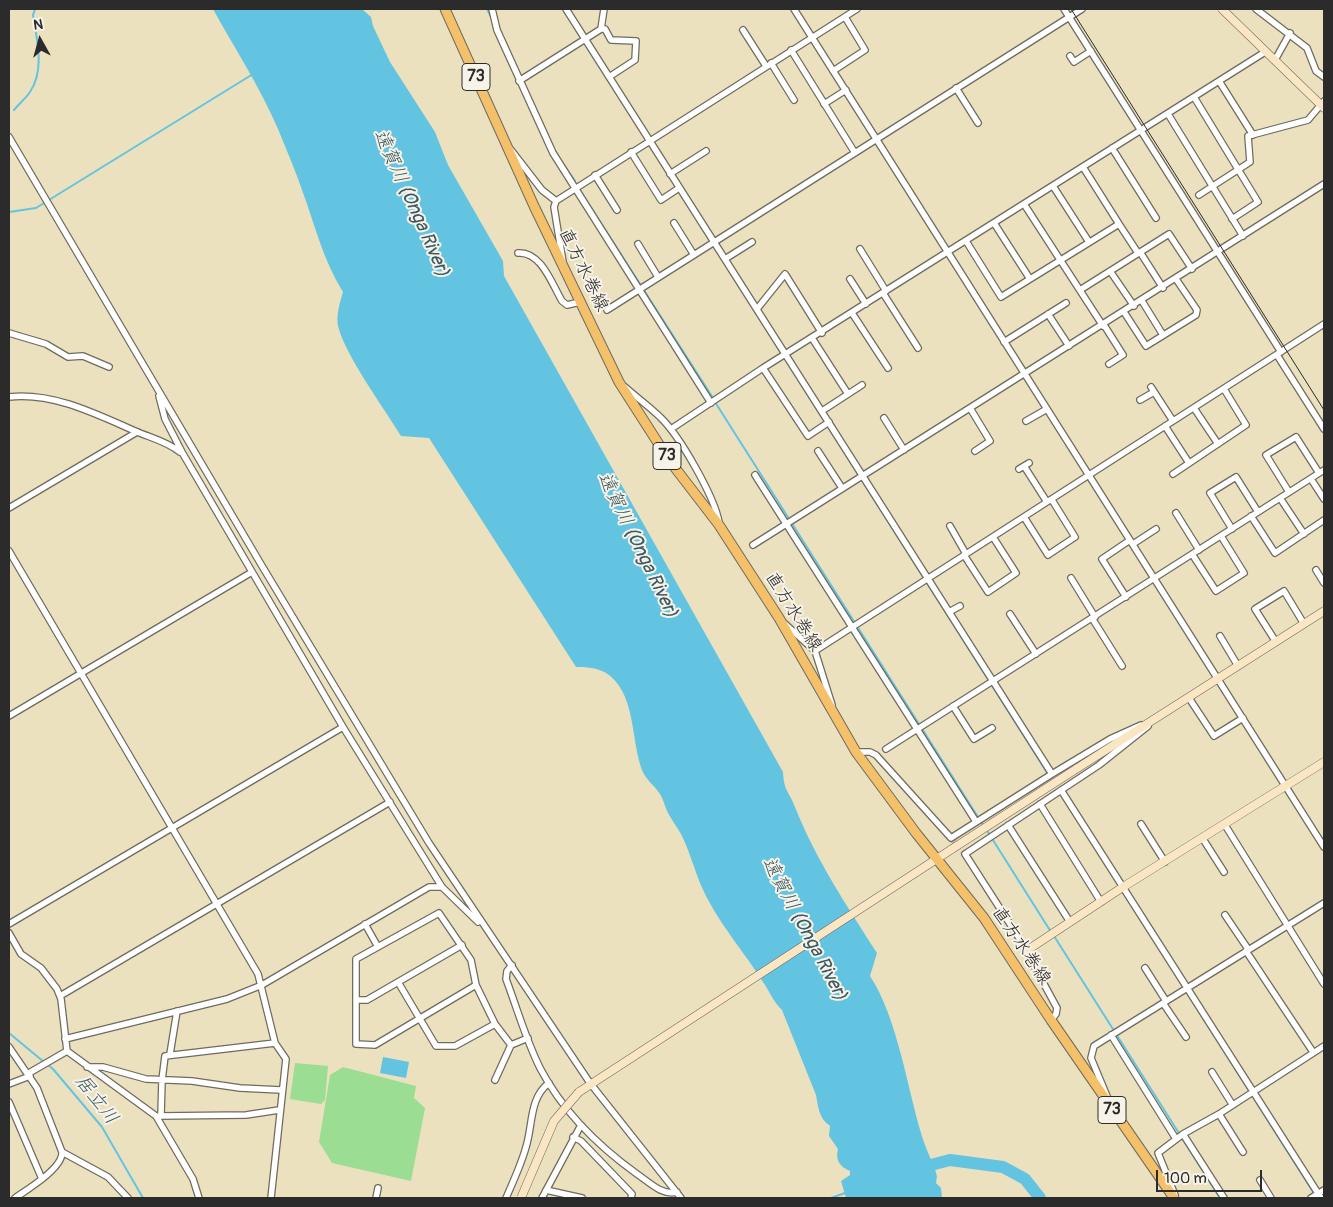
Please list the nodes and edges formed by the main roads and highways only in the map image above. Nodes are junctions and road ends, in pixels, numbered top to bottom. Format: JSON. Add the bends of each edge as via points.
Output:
{"nodes":[{"id":1,"x":445,"y":9,"type":"edge"},
{"id":2,"x":1175,"y":1198,"type":"edge"}],
"edges":[{"from":1,"to":2,"type":"main road","name":"直方水巻線","number":"73","via":[[619,382],[779,618],[856,752],[933,861],[984,918]]}]}
